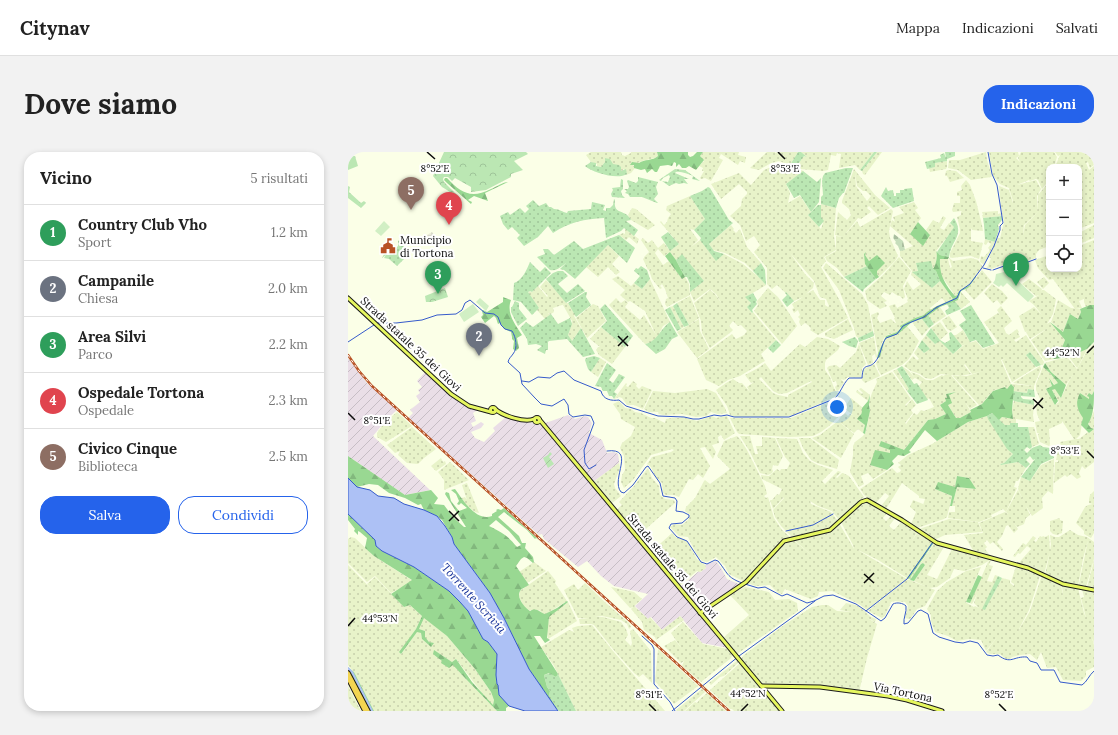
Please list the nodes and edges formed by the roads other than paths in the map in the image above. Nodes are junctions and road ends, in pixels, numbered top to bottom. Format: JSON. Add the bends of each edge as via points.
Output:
{"nodes":[{"id":1,"x":349,"y":299,"type":"edge"},
{"id":2,"x":1094,"y":590,"type":"edge"},
{"id":3,"x":700,"y":613,"type":"junction"},
{"id":4,"x":348,"y":673,"type":"edge"},
{"id":5,"x":348,"y":678,"type":"edge"},
{"id":6,"x":762,"y":686,"type":"junction"},
{"id":7,"x":366,"y":711,"type":"edge"},
{"id":8,"x":782,"y":711,"type":"edge"},
{"id":9,"x":942,"y":711,"type":"edge"}],
"edges":[{"from":1,"to":3,"type":"main road","name":"Strada statale 35 dei Giovi","via":[[450,394],[465,404],[485,411],[539,421]]},
{"from":2,"to":3,"type":"main road","via":[[1063,584],[1028,568],[937,544],[867,500],[861,502],[830,530],[784,540],[745,583]]},
{"from":3,"to":6,"type":"main road","name":"Strada statale 35 dei Giovi"},
{"from":4,"to":7,"type":"highway"},
{"from":5,"to":7,"type":"highway"},
{"from":6,"to":8,"type":"main road","name":"Strada statale 35 dei Giovi"},
{"from":6,"to":9,"type":"main road","name":"Via Tortona","via":[[820,687],[907,700]]}]}
